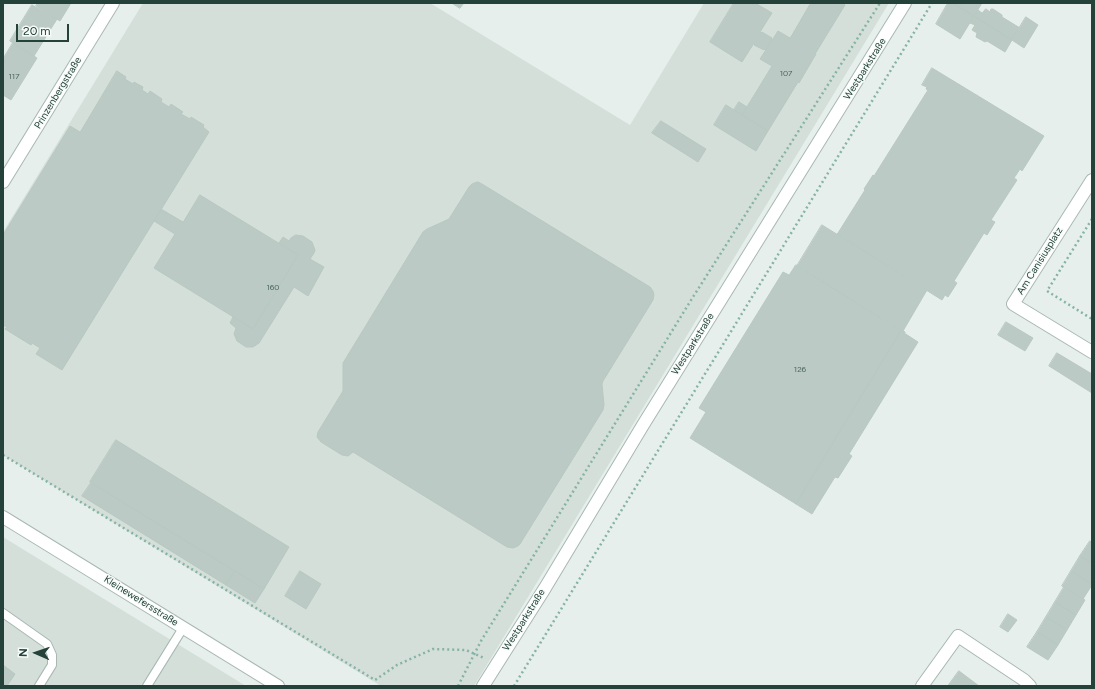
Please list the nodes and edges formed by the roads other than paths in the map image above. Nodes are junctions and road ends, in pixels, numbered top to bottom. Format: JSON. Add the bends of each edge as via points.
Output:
{"nodes":[{"id":1,"x":113,"y":3,"type":"edge"},
{"id":2,"x":905,"y":3,"type":"edge"},
{"id":3,"x":7,"y":168,"type":"edge"},
{"id":4,"x":1092,"y":180,"type":"edge"},
{"id":5,"x":3,"y":182,"type":"edge"},
{"id":6,"x":1092,"y":352,"type":"edge"},
{"id":7,"x":3,"y":518,"type":"edge"},
{"id":8,"x":3,"y":613,"type":"edge"},
{"id":9,"x":183,"y":628,"type":"junction"},
{"id":10,"x":1025,"y":684,"type":"edge"},
{"id":11,"x":39,"y":686,"type":"edge"},
{"id":12,"x":147,"y":686,"type":"edge"},
{"id":13,"x":278,"y":686,"type":"edge"},
{"id":14,"x":483,"y":686,"type":"edge"},
{"id":15,"x":922,"y":686,"type":"edge"}],
"edges":[{"from":1,"to":3,"type":"street","name":"Prinzenbergstraße"},
{"from":2,"to":14,"type":"street","name":"Westparkstraße"},
{"from":3,"to":5,"type":"street","name":"Prinzenbergstraße"},
{"from":4,"to":6,"type":"street","name":"Am Canisiusplatz","via":[[1012,304]]},
{"from":7,"to":9,"type":"street","name":"Kleinewefersstraße"},
{"from":8,"to":11,"type":"lane","via":[[47,644],[52,655],[52,665]]},
{"from":9,"to":12,"type":"lane"},
{"from":9,"to":13,"type":"street","name":"Kleinewefersstraße"},
{"from":10,"to":15,"type":"street","via":[[958,636]]}]}
